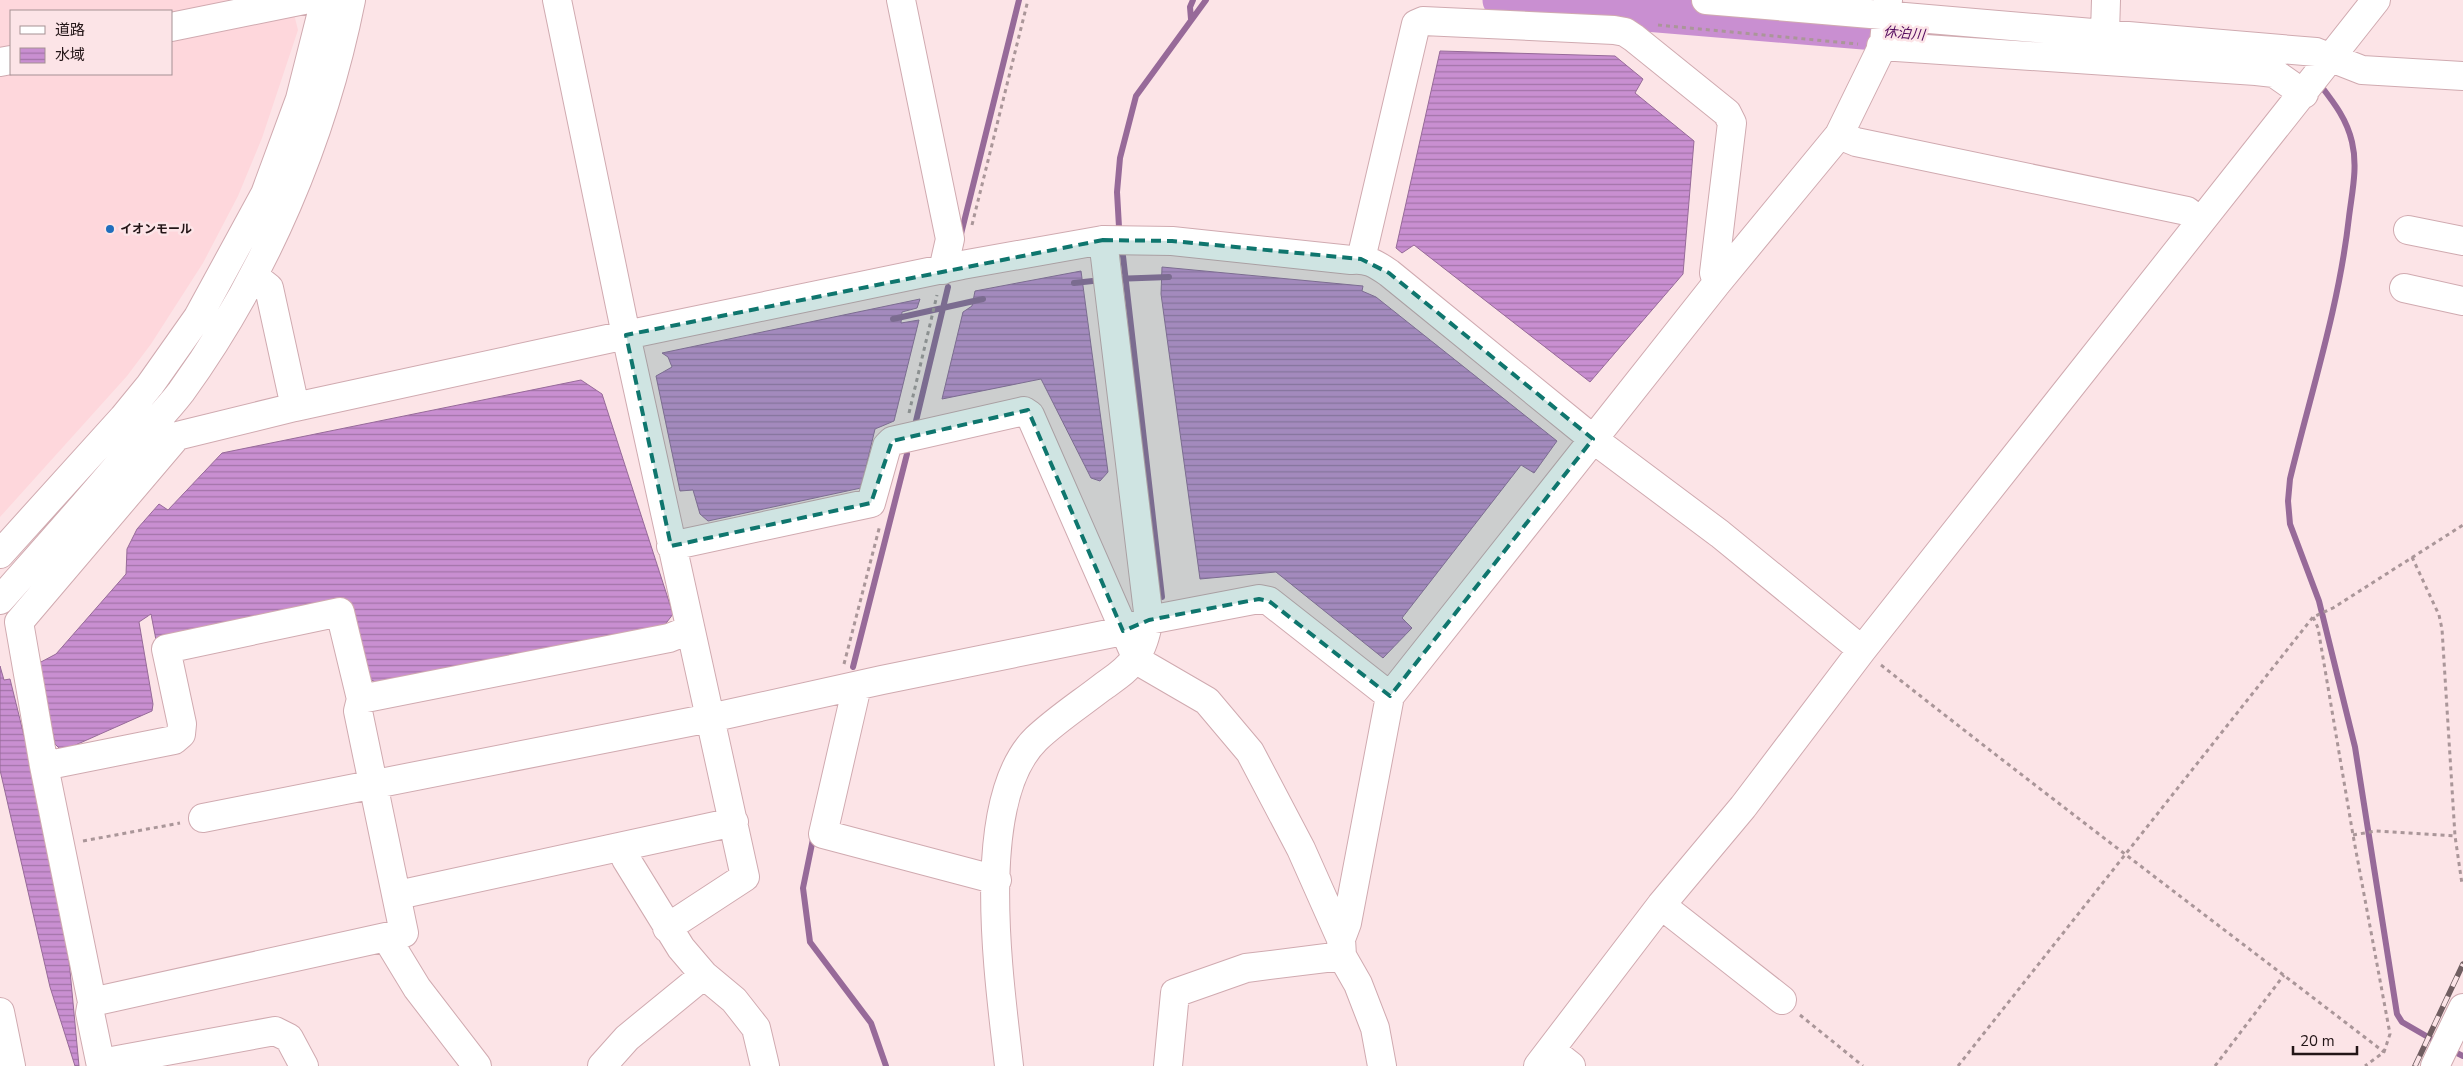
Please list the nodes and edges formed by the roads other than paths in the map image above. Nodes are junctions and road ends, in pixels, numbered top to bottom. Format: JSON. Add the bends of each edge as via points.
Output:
{"nodes":[{"id":1,"x":304,"y":0,"type":"edge"},
{"id":2,"x":325,"y":0,"type":"edge"},
{"id":3,"x":351,"y":0,"type":"edge"},
{"id":4,"x":557,"y":0,"type":"edge"},
{"id":5,"x":901,"y":0,"type":"edge"},
{"id":6,"x":1706,"y":0,"type":"edge"},
{"id":7,"x":2106,"y":0,"type":"edge"},
{"id":8,"x":2376,"y":0,"type":"edge"},
{"id":9,"x":1741,"y":1,"type":"edge"},
{"id":10,"x":1885,"y":25,"type":"edge"},
{"id":11,"x":172,"y":27,"type":"edge"},
{"id":12,"x":2105,"y":33,"type":"junction"},
{"id":13,"x":2332,"y":57,"type":"junction"},
{"id":14,"x":2463,"y":76,"type":"edge"},
{"id":15,"x":2304,"y":94,"type":"junction"},
{"id":16,"x":1839,"y":135,"type":"junction"},
{"id":17,"x":2200,"y":221,"type":"junction"},
{"id":18,"x":2408,"y":230,"type":"dead end"},
{"id":19,"x":1104,"y":240,"type":"junction"},
{"id":20,"x":2463,"y":241,"type":"edge"},
{"id":21,"x":1361,"y":259,"type":"junction"},
{"id":22,"x":943,"y":270,"type":"junction"},
{"id":23,"x":254,"y":276,"type":"junction"},
{"id":24,"x":1718,"y":283,"type":"junction"},
{"id":25,"x":2404,"y":288,"type":"dead end"},
{"id":26,"x":2463,"y":301,"type":"edge"},
{"id":27,"x":626,"y":335,"type":"junction"},
{"id":28,"x":295,"y":407,"type":"junction"},
{"id":29,"x":167,"y":428,"type":"junction"},
{"id":30,"x":1593,"y":439,"type":"junction"},
{"id":31,"x":671,"y":546,"type":"junction"},
{"id":32,"x":0,"y":554,"type":"edge"},
{"id":33,"x":0,"y":600,"type":"edge"},
{"id":34,"x":1149,"y":620,"type":"junction"},
{"id":35,"x":689,"y":630,"type":"junction"},
{"id":36,"x":1123,"y":630,"type":"junction"},
{"id":37,"x":1862,"y":650,"type":"junction"},
{"id":38,"x":1136,"y":657,"type":"junction"},
{"id":39,"x":847,"y":688,"type":"junction"},
{"id":40,"x":1390,"y":696,"type":"junction"},
{"id":41,"x":360,"y":699,"type":"junction"},
{"id":42,"x":710,"y":718,"type":"junction"},
{"id":43,"x":44,"y":766,"type":"junction"},
{"id":44,"x":375,"y":784,"type":"junction"},
{"id":45,"x":203,"y":818,"type":"road end"},
{"id":46,"x":734,"y":822,"type":"junction"},
{"id":47,"x":624,"y":847,"type":"junction"},
{"id":48,"x":997,"y":880,"type":"junction"},
{"id":49,"x":398,"y":895,"type":"junction"},
{"id":50,"x":1661,"y":905,"type":"junction"},
{"id":51,"x":667,"y":928,"type":"junction"},
{"id":52,"x":386,"y":937,"type":"junction"},
{"id":53,"x":1342,"y":948,"type":"junction"},
{"id":54,"x":704,"y":975,"type":"junction"},
{"id":55,"x":1782,"y":1000,"type":"road end"},
{"id":56,"x":92,"y":1002,"type":"junction"},
{"id":57,"x":2463,"y":1008,"type":"edge"},
{"id":58,"x":0,"y":1012,"type":"edge"},
{"id":59,"x":1554,"y":1061,"type":"edge"},
{"id":60,"x":101,"y":1065,"type":"edge"},
{"id":61,"x":11,"y":1066,"type":"edge"},
{"id":62,"x":304,"y":1066,"type":"edge"},
{"id":63,"x":477,"y":1066,"type":"edge"},
{"id":64,"x":602,"y":1066,"type":"edge"},
{"id":65,"x":765,"y":1066,"type":"edge"},
{"id":66,"x":1009,"y":1066,"type":"edge"},
{"id":67,"x":1168,"y":1066,"type":"edge"},
{"id":68,"x":1382,"y":1066,"type":"edge"},
{"id":69,"x":2435,"y":1066,"type":"edge"}],
"edges":[{"from":1,"to":11,"type":"street"},
{"from":2,"to":32,"type":"street","via":[[300,99],[265,194],[198,317],[123,418]]},
{"from":3,"to":23,"type":"street","via":[[331,79],[299,177]]},
{"from":4,"to":27,"type":"street"},
{"from":5,"to":22,"type":"street","via":[[950,239]]},
{"from":6,"to":9,"type":"street"},
{"from":7,"to":12,"type":"street"},
{"from":8,"to":13,"type":"street"},
{"from":9,"to":10,"type":"street"},
{"from":10,"to":12,"type":"street"},
{"from":10,"to":15,"type":"street","via":[[2274,73]]},
{"from":10,"to":16,"type":"street"},
{"from":12,"to":13,"type":"street","via":[[2316,52]]},
{"from":13,"to":14,"type":"street","via":[[2362,70]]},
{"from":13,"to":15,"type":"street"},
{"from":15,"to":17,"type":"street"},
{"from":16,"to":17,"type":"street","via":[[1856,142],[2187,211]]},
{"from":16,"to":24,"type":"street"},
{"from":17,"to":37,"type":"street"},
{"from":18,"to":20,"type":"street"},
{"from":19,"to":21,"type":"street","via":[[1172,241]]},
{"from":19,"to":22,"type":"street"},
{"from":19,"to":34,"type":"street"},
{"from":21,"to":24,"type":"street","via":[[1416,24],[1423,21],[1625,32],[1727,113],[1732,123],[1714,273]]},
{"from":21,"to":30,"type":"street","via":[[1374,262],[1389,273]]},
{"from":22,"to":27,"type":"street"},
{"from":23,"to":28,"type":"street","via":[[269,288]]},
{"from":23,"to":29,"type":"street","via":[[180,393]]},
{"from":24,"to":30,"type":"street"},
{"from":25,"to":26,"type":"street"},
{"from":27,"to":28,"type":"street"},
{"from":27,"to":31,"type":"street"},
{"from":28,"to":29,"type":"street"},
{"from":29,"to":33,"type":"street"},
{"from":29,"to":43,"type":"street","via":[[19,622]]},
{"from":30,"to":37,"type":"street","via":[[1720,534]]},
{"from":30,"to":40,"type":"street"},
{"from":31,"to":35,"type":"street"},
{"from":31,"to":36,"type":"street","via":[[871,503],[887,446],[892,441],[1024,411],[1030,415]]},
{"from":34,"to":36,"type":"street"},
{"from":34,"to":38,"type":"street"},
{"from":34,"to":40,"type":"street","via":[[1259,599],[1269,601]]},
{"from":35,"to":41,"type":"street","via":[[669,638]]},
{"from":35,"to":42,"type":"street"},
{"from":36,"to":38,"type":"street"},
{"from":36,"to":39,"type":"street"},
{"from":37,"to":50,"type":"street","via":[[1742,807]]},
{"from":38,"to":48,"type":"street","via":[[1125,670],[1047,729],[1024,756],[1001,812]]},
{"from":38,"to":53,"type":"street","via":[[1207,701],[1250,752],[1301,849]]},
{"from":39,"to":42,"type":"street"},
{"from":39,"to":48,"type":"street","via":[[823,834]]},
{"from":40,"to":53,"type":"street"},
{"from":41,"to":43,"type":"street","via":[[340,612],[330,614],[166,649],[182,724],[181,734],[174,740]]},
{"from":41,"to":44,"type":"street","via":[[358,711]]},
{"from":42,"to":44,"type":"street"},
{"from":42,"to":46,"type":"street"},
{"from":43,"to":56,"type":"street"},
{"from":44,"to":45,"type":"street"},
{"from":44,"to":49,"type":"street"},
{"from":46,"to":47,"type":"street"},
{"from":46,"to":51,"type":"street","via":[[745,877]]},
{"from":47,"to":49,"type":"street"},
{"from":47,"to":51,"type":"street","via":[[626,860]]},
{"from":48,"to":66,"type":"street","via":[[996,956]]},
{"from":49,"to":52,"type":"street","via":[[404,933]]},
{"from":50,"to":55,"type":"street"},
{"from":50,"to":59,"type":"street"},
{"from":51,"to":54,"type":"street"},
{"from":52,"to":56,"type":"street"},
{"from":52,"to":63,"type":"street","via":[[416,988]]},
{"from":53,"to":67,"type":"street","via":[[1246,968],[1175,992]]},
{"from":53,"to":68,"type":"street","via":[[1375,1028]]},
{"from":54,"to":64,"type":"street","via":[[628,1038]]},
{"from":54,"to":65,"type":"street","via":[[734,1000],[756,1028]]},
{"from":56,"to":60,"type":"street","via":[[90,1012]]},
{"from":57,"to":69,"type":"street"},
{"from":58,"to":61,"type":"street"},
{"from":60,"to":62,"type":"street","via":[[274,1031],[290,1038]]}]}
